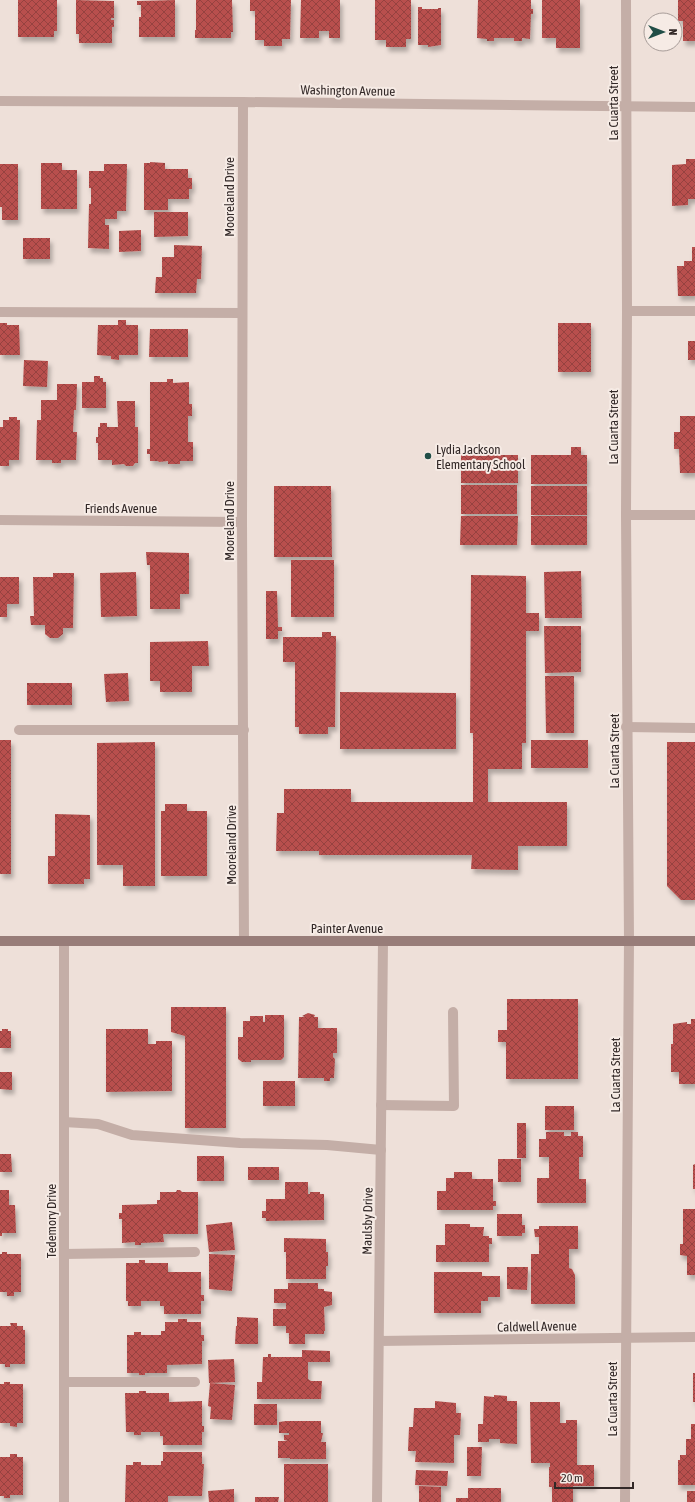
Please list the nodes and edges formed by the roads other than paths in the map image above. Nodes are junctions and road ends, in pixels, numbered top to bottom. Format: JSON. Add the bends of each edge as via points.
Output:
{"nodes":[{"id":1,"x":626,"y":0,"type":"edge"},
{"id":2,"x":0,"y":101,"type":"edge"},
{"id":3,"x":243,"y":102,"type":"junction"},
{"id":4,"x":626,"y":106,"type":"junction"},
{"id":5,"x":695,"y":107,"type":"edge"},
{"id":6,"x":627,"y":311,"type":"junction"},
{"id":7,"x":695,"y":311,"type":"edge"},
{"id":8,"x":0,"y":312,"type":"edge"},
{"id":9,"x":242,"y":313,"type":"junction"},
{"id":10,"x":626,"y":515,"type":"junction"},
{"id":11,"x":695,"y":515,"type":"edge"},
{"id":12,"x":0,"y":520,"type":"edge"},
{"id":13,"x":242,"y":522,"type":"junction"},
{"id":14,"x":626,"y":727,"type":"junction"},
{"id":15,"x":695,"y":728,"type":"edge"},
{"id":16,"x":19,"y":730,"type":"dead end"},
{"id":17,"x":244,"y":730,"type":"junction"},
{"id":18,"x":629,"y":940,"type":"junction"},
{"id":19,"x":0,"y":941,"type":"edge"},
{"id":20,"x":64,"y":941,"type":"junction"},
{"id":21,"x":244,"y":941,"type":"junction"},
{"id":22,"x":383,"y":941,"type":"junction"},
{"id":23,"x":695,"y":941,"type":"edge"},
{"id":24,"x":453,"y":1012,"type":"dead end"},
{"id":25,"x":381,"y":1105,"type":"junction"},
{"id":26,"x":64,"y":1122,"type":"junction"},
{"id":27,"x":381,"y":1150,"type":"junction"},
{"id":28,"x":195,"y":1252,"type":"dead end"},
{"id":29,"x":64,"y":1254,"type":"junction"},
{"id":30,"x":695,"y":1337,"type":"edge"},
{"id":31,"x":626,"y":1338,"type":"junction"},
{"id":32,"x":379,"y":1341,"type":"junction"},
{"id":33,"x":64,"y":1382,"type":"junction"},
{"id":34,"x":195,"y":1382,"type":"dead end"},
{"id":35,"x":64,"y":1502,"type":"edge"},
{"id":36,"x":377,"y":1502,"type":"edge"},
{"id":37,"x":625,"y":1502,"type":"edge"}],
"edges":[{"from":1,"to":4,"type":"street","name":"La Cuarta Street"},
{"from":2,"to":3,"type":"street","name":"Washington Avenue"},
{"from":3,"to":4,"type":"street","name":"Washington Avenue"},
{"from":3,"to":9,"type":"street","name":"Mooreland Drive"},
{"from":4,"to":5,"type":"street","name":"Washington Avenue"},
{"from":4,"to":6,"type":"street","name":"La Cuarta Street"},
{"from":6,"to":7,"type":"street"},
{"from":6,"to":10,"type":"street","name":"La Cuarta Street"},
{"from":8,"to":9,"type":"street"},
{"from":9,"to":13,"type":"street","name":"Mooreland Drive"},
{"from":10,"to":11,"type":"street"},
{"from":10,"to":14,"type":"street","name":"La Cuarta Street"},
{"from":12,"to":13,"type":"street","name":"Friends Avenue"},
{"from":13,"to":17,"type":"street","name":"Mooreland Drive"},
{"from":14,"to":15,"type":"street"},
{"from":14,"to":18,"type":"street","name":"La Cuarta Street"},
{"from":16,"to":17,"type":"street"},
{"from":17,"to":21,"type":"street","name":"Mooreland Drive"},
{"from":18,"to":22,"type":"main road","name":"Painter Avenue"},
{"from":18,"to":23,"type":"main road","name":"Painter Avenue"},
{"from":18,"to":31,"type":"street","name":"La Cuarta Street"},
{"from":19,"to":20,"type":"main road","name":"Painter Avenue"},
{"from":20,"to":21,"type":"main road","name":"Painter Avenue"},
{"from":20,"to":26,"type":"street","name":"Tedemory Drive"},
{"from":21,"to":22,"type":"main road","name":"Painter Avenue"},
{"from":22,"to":25,"type":"street","name":"Maulsby Drive"},
{"from":24,"to":25,"type":"street","via":[[454,1106]]},
{"from":25,"to":27,"type":"street","name":"Maulsby Drive"},
{"from":26,"to":27,"type":"street","via":[[98,1124],[132,1135]]},
{"from":26,"to":29,"type":"street","name":"Tedemory Drive"},
{"from":27,"to":32,"type":"street","name":"Maulsby Drive"},
{"from":28,"to":29,"type":"street"},
{"from":29,"to":33,"type":"street","name":"Tedemory Drive"},
{"from":30,"to":31,"type":"street","name":"Caldwell Avenue"},
{"from":31,"to":32,"type":"street","name":"Caldwell Avenue"},
{"from":31,"to":37,"type":"street","name":"La Cuarta Street"},
{"from":32,"to":36,"type":"street","name":"Maulsby Drive"},
{"from":33,"to":34,"type":"street"},
{"from":33,"to":35,"type":"street","name":"Tedemory Drive"}]}
